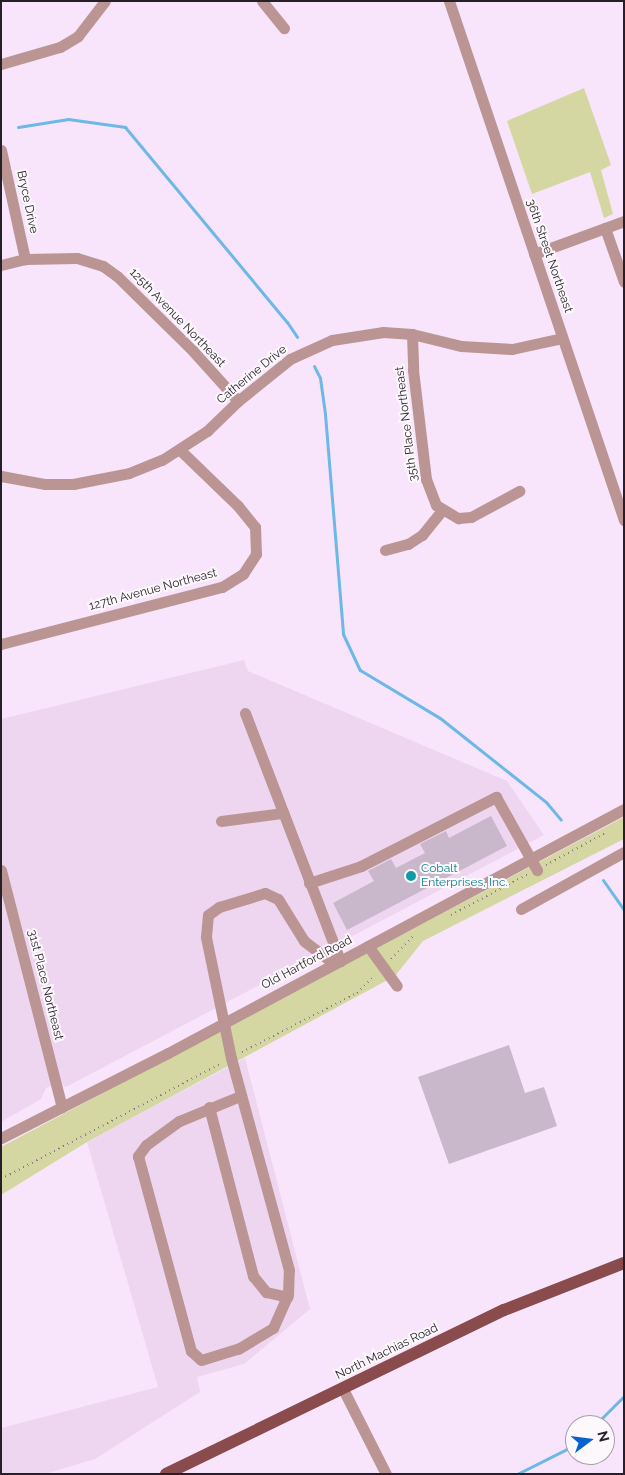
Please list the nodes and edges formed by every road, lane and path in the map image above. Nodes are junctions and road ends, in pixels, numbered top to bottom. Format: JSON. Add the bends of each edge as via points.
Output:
{"nodes":[{"id":1,"x":105,"y":1,"type":"edge"},
{"id":2,"x":262,"y":1,"type":"edge"},
{"id":3,"x":449,"y":1,"type":"edge"},
{"id":4,"x":284,"y":28,"type":"dead end"},
{"id":5,"x":1,"y":64,"type":"edge"},
{"id":6,"x":1,"y":150,"type":"edge"},
{"id":7,"x":624,"y":221,"type":"edge"},
{"id":8,"x":605,"y":228,"type":"junction"},
{"id":9,"x":534,"y":254,"type":"junction"},
{"id":10,"x":25,"y":259,"type":"junction"},
{"id":11,"x":1,"y":265,"type":"edge"},
{"id":12,"x":624,"y":282,"type":"edge"},
{"id":13,"x":412,"y":334,"type":"junction"},
{"id":14,"x":562,"y":338,"type":"junction"},
{"id":15,"x":238,"y":401,"type":"junction"},
{"id":16,"x":180,"y":450,"type":"junction"},
{"id":17,"x":1,"y":476,"type":"edge"},
{"id":18,"x":519,"y":491,"type":"dead end"},
{"id":19,"x":442,"y":510,"type":"junction"},
{"id":20,"x":624,"y":520,"type":"edge"},
{"id":21,"x":384,"y":550,"type":"dead end"},
{"id":22,"x":1,"y":644,"type":"edge"},
{"id":23,"x":245,"y":713,"type":"dead end"},
{"id":24,"x":624,"y":809,"type":"edge"},
{"id":25,"x":283,"y":813,"type":"junction"},
{"id":26,"x":221,"y":821,"type":"dead end"},
{"id":27,"x":606,"y":832,"type":"dead end"},
{"id":28,"x":624,"y":852,"type":"edge"},
{"id":29,"x":531,"y":859,"type":"junction"},
{"id":30,"x":1,"y":870,"type":"edge"},
{"id":31,"x":537,"y":870,"type":"junction"},
{"id":32,"x":309,"y":883,"type":"junction"},
{"id":33,"x":521,"y":908,"type":"dead end"},
{"id":34,"x":446,"y":918,"type":"dead end"},
{"id":35,"x":421,"y":931,"type":"dead end"},
{"id":36,"x":368,"y":946,"type":"junction"},
{"id":37,"x":337,"y":963,"type":"junction"},
{"id":38,"x":382,"y":968,"type":"junction"},
{"id":39,"x":398,"y":986,"type":"dead end"},
{"id":40,"x":224,"y":1023,"type":"junction"},
{"id":41,"x":231,"y":1058,"type":"junction"},
{"id":42,"x":240,"y":1096,"type":"junction"},
{"id":43,"x":62,"y":1107,"type":"junction"},
{"id":44,"x":209,"y":1107,"type":"junction"},
{"id":45,"x":1,"y":1138,"type":"edge"},
{"id":46,"x":1,"y":1180,"type":"edge"},
{"id":47,"x":624,"y":1262,"type":"edge"},
{"id":48,"x":287,"y":1297,"type":"junction"},
{"id":49,"x":344,"y":1389,"type":"junction"},
{"id":50,"x":166,"y":1474,"type":"edge"},
{"id":51,"x":386,"y":1474,"type":"edge"}],
"edges":[{"from":1,"to":5,"type":"street","via":[[78,36],[60,47]]},
{"from":2,"to":4,"type":"street"},
{"from":3,"to":9,"type":"street","name":"36th Street Northeast"},
{"from":6,"to":10,"type":"street","name":"Bryce Drive"},
{"from":7,"to":8,"type":"street"},
{"from":8,"to":9,"type":"street"},
{"from":8,"to":12,"type":"street"},
{"from":9,"to":14,"type":"street","name":"36th Street Northeast"},
{"from":10,"to":11,"type":"street","name":"125th Avenue Northeast"},
{"from":10,"to":15,"type":"street","name":"125th Avenue Northeast","via":[[77,258],[102,266],[117,276],[193,351]]},
{"from":13,"to":14,"type":"street","name":"Catherine Drive","via":[[489,349],[512,349]]},
{"from":13,"to":15,"type":"street","name":"Catherine Drive","via":[[383,332],[332,340],[290,360]]},
{"from":13,"to":19,"type":"street","name":"35th Place Northeast","via":[[426,479],[430,494]]},
{"from":14,"to":20,"type":"street","name":"36th Street Northeast"},
{"from":15,"to":16,"type":"street","name":"Catherine Drive","via":[[207,431]]},
{"from":16,"to":17,"type":"street","name":"Catherine Drive","via":[[129,473],[100,480],[44,484]]},
{"from":16,"to":22,"type":"street","name":"127th Avenue Northeast","via":[[255,527],[256,554],[243,574],[222,587]]},
{"from":18,"to":19,"type":"street","via":[[471,517],[458,518]]},
{"from":19,"to":21,"type":"street","via":[[422,535],[408,544]]},
{"from":23,"to":25,"type":"street"},
{"from":24,"to":29,"type":"street","name":"Old Hartford Road"},
{"from":25,"to":26,"type":"street"},
{"from":25,"to":32,"type":"street"},
{"from":27,"to":31,"type":"path"},
{"from":28,"to":33,"type":"street"},
{"from":29,"to":31,"type":"street"},
{"from":29,"to":32,"type":"street","via":[[496,797],[361,866]]},
{"from":29,"to":36,"type":"street","name":"Old Hartford Road"},
{"from":30,"to":43,"type":"street","name":"31st Place Northeast"},
{"from":31,"to":34,"type":"path"},
{"from":32,"to":37,"type":"street"},
{"from":35,"to":38,"type":"path"},
{"from":36,"to":37,"type":"street","name":"Old Hartford Road"},
{"from":36,"to":38,"type":"street"},
{"from":37,"to":40,"type":"street","name":"Old Hartford Road"},
{"from":37,"to":40,"type":"street","via":[[304,941],[278,899],[265,893],[219,906],[208,916],[206,937]]},
{"from":38,"to":39,"type":"street"},
{"from":38,"to":41,"type":"path","via":[[357,993]]},
{"from":40,"to":41,"type":"street"},
{"from":40,"to":43,"type":"street","name":"Old Hartford Road"},
{"from":41,"to":42,"type":"street"},
{"from":41,"to":46,"type":"path"},
{"from":42,"to":44,"type":"street"},
{"from":42,"to":48,"type":"street","via":[[289,1270]]},
{"from":43,"to":45,"type":"street","name":"Old Hartford Road"},
{"from":44,"to":48,"type":"street","via":[[254,1276],[266,1292]]},
{"from":44,"to":48,"type":"street","via":[[160,1134],[138,1156],[191,1351],[201,1360],[256,1340],[273,1328]]},
{"from":47,"to":49,"type":"main road","name":"North Machias Road","via":[[504,1310]]},
{"from":49,"to":50,"type":"main road","name":"North Machias Road"},
{"from":49,"to":51,"type":"street"}]}
